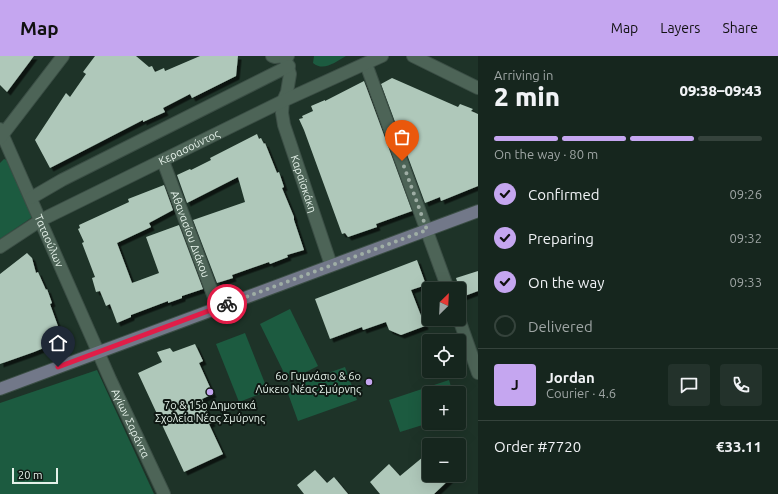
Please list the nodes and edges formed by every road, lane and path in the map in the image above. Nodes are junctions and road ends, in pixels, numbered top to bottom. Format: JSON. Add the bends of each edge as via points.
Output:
{"nodes":[{"id":1,"x":63,"y":56,"type":"edge"},
{"id":2,"x":272,"y":56,"type":"edge"},
{"id":3,"x":382,"y":56,"type":"edge"},
{"id":4,"x":413,"y":56,"type":"edge"},
{"id":5,"x":287,"y":60,"type":"edge"},
{"id":6,"x":366,"y":64,"type":"junction"},
{"id":7,"x":478,"y":88,"type":"edge"},
{"id":8,"x":283,"y":101,"type":"junction"},
{"id":9,"x":1,"y":134,"type":"edge"},
{"id":10,"x":163,"y":161,"type":"junction"},
{"id":11,"x":31,"y":198,"type":"junction"},
{"id":12,"x":477,"y":214,"type":"edge"},
{"id":13,"x":40,"y":220,"type":"junction"},
{"id":14,"x":427,"y":230,"type":"junction"},
{"id":15,"x":0,"y":247,"type":"edge"},
{"id":16,"x":331,"y":265,"type":"junction"},
{"id":17,"x":446,"y":282,"type":"edge"},
{"id":18,"x":218,"y":308,"type":"junction"},
{"id":19,"x":461,"y":326,"type":"edge"},
{"id":20,"x":100,"y":352,"type":"junction"},
{"id":21,"x":478,"y":373,"type":"edge"},
{"id":22,"x":0,"y":389,"type":"edge"},
{"id":23,"x":164,"y":494,"type":"edge"}],
"edges":[{"from":1,"to":9,"type":"street"},
{"from":2,"to":5,"type":"street"},
{"from":3,"to":6,"type":"street","name":"Κερασούντος"},
{"from":4,"to":7,"type":"street"},
{"from":5,"to":8,"type":"street","via":[[290,82]]},
{"from":5,"to":11,"type":"street"},
{"from":6,"to":8,"type":"street","name":"Κερασούντος"},
{"from":6,"to":14,"type":"street"},
{"from":8,"to":10,"type":"street","name":"Κερασούντος"},
{"from":8,"to":16,"type":"street","name":"Καραϊσκάκη","via":[[284,125]]},
{"from":9,"to":11,"type":"street","name":"Ταταούλων"},
{"from":10,"to":13,"type":"street","name":"Κερασούντος"},
{"from":10,"to":18,"type":"street","name":"Αθανασίου Διάκου"},
{"from":11,"to":13,"type":"street","name":"Ταταούλων"},
{"from":12,"to":14,"type":"street"},
{"from":13,"to":15,"type":"street","name":"Κερασούντος"},
{"from":13,"to":20,"type":"street","name":"Ταταούλων"},
{"from":14,"to":16,"type":"street"},
{"from":14,"to":17,"type":"street"},
{"from":16,"to":18,"type":"street"},
{"from":18,"to":20,"type":"street"},
{"from":19,"to":21,"type":"street"},
{"from":20,"to":22,"type":"street"},
{"from":20,"to":23,"type":"street","name":"Αγίων Σαράντα"}]}
